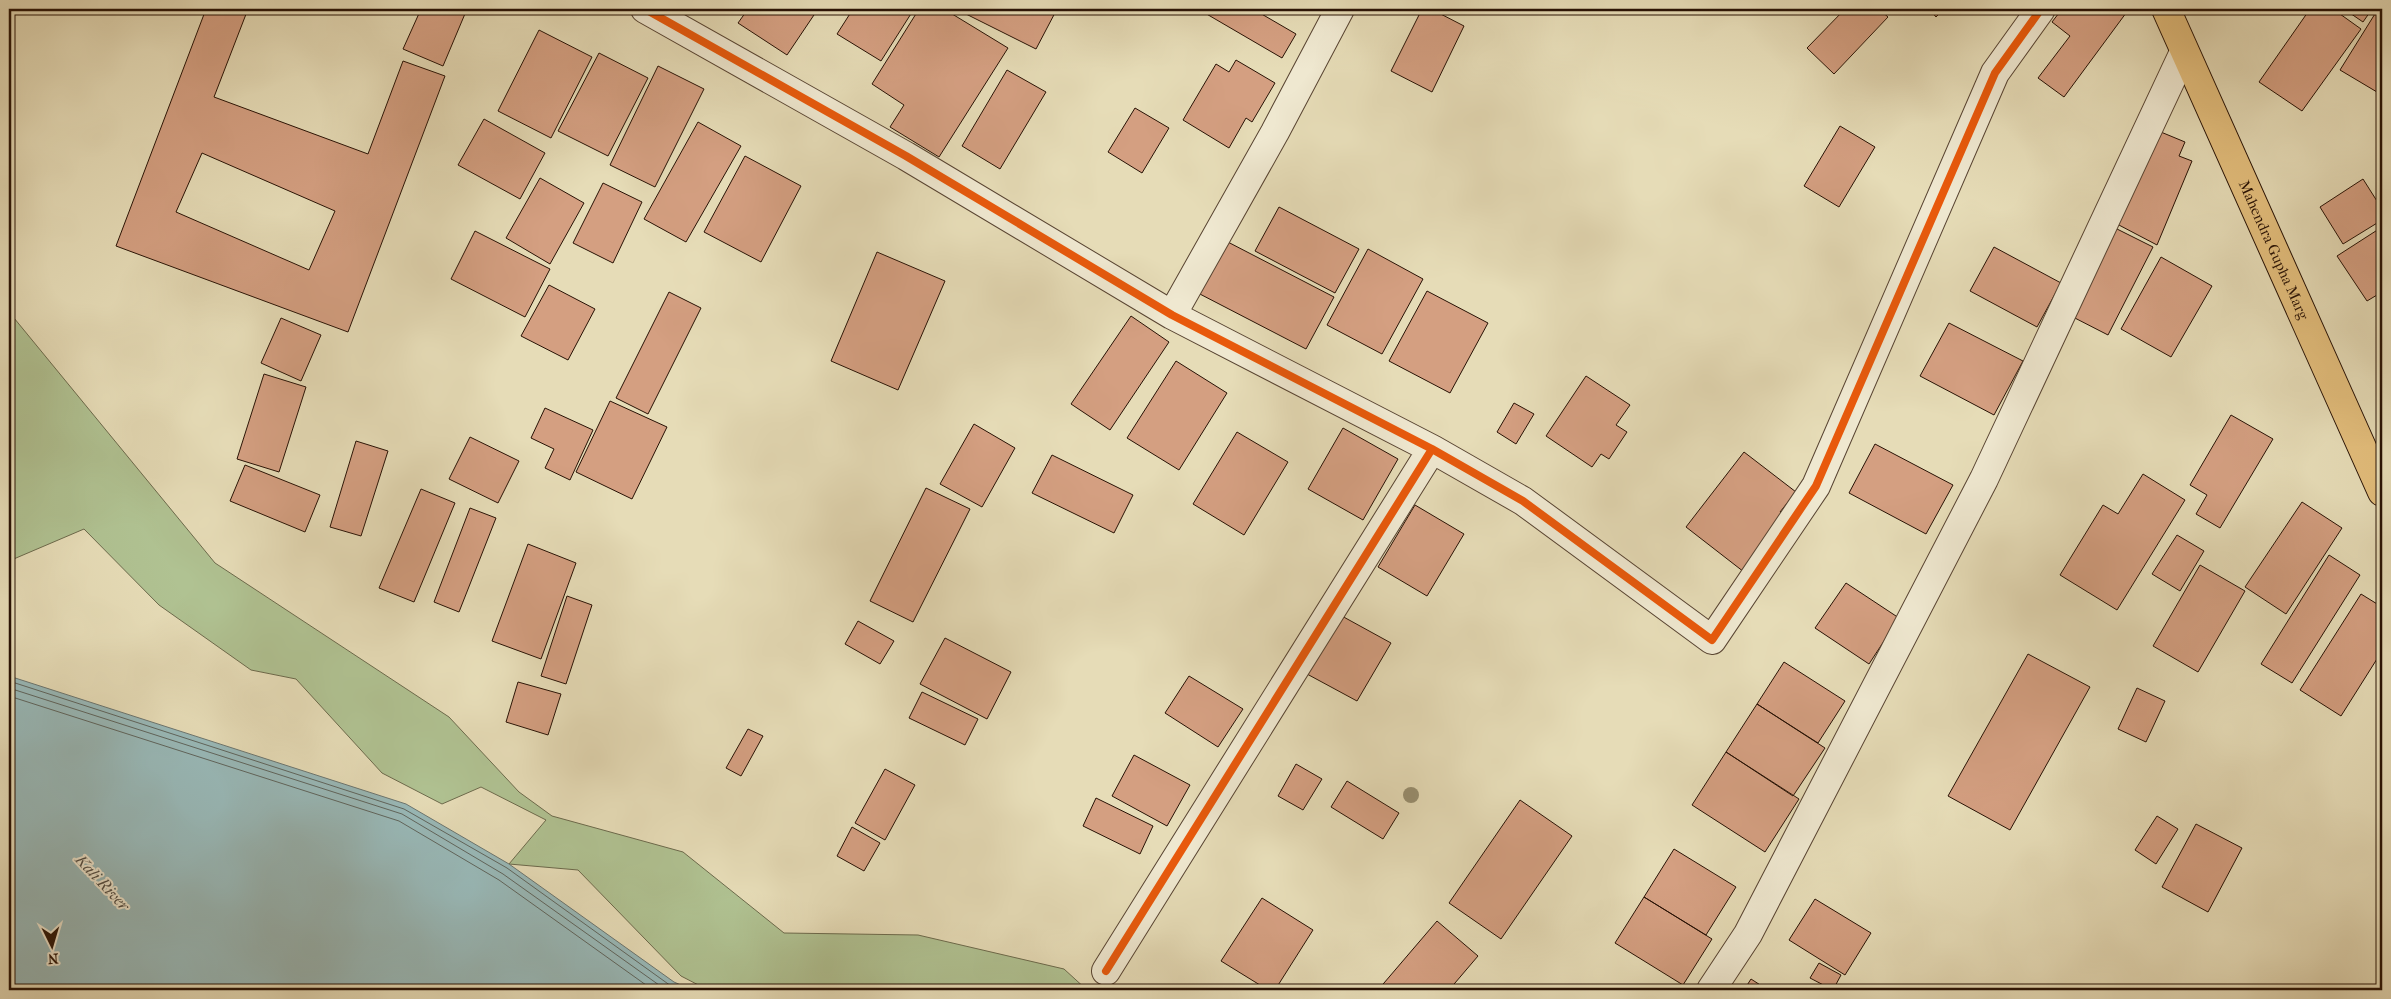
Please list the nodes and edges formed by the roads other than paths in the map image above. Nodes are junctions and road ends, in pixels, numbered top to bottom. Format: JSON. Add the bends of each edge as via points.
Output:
{"nodes":[{"id":1,"x":646,"y":9,"type":"edge"},
{"id":2,"x":1340,"y":9,"type":"edge"},
{"id":3,"x":2041,"y":9,"type":"edge"},
{"id":4,"x":2166,"y":9,"type":"edge"},
{"id":5,"x":2184,"y":52,"type":"junction"},
{"id":6,"x":1172,"y":315,"type":"junction"},
{"id":7,"x":1432,"y":449,"type":"junction"},
{"id":8,"x":2382,"y":492,"type":"edge"},
{"id":9,"x":1106,"y":971,"type":"dead end"},
{"id":10,"x":1711,"y":990,"type":"edge"}],
"edges":[{"from":1,"to":6,"type":"street","via":[[906,156]]},
{"from":2,"to":6,"type":"street"},
{"from":3,"to":7,"type":"street","via":[[1995,73],[1816,486],[1712,640],[1523,501]]},
{"from":4,"to":5,"type":"main road","name":"Mahendra Gupha Marg"},
{"from":5,"to":8,"type":"main road","name":"Mahendra Gupha Marg"},
{"from":5,"to":10,"type":"street","via":[[1984,479],[1748,934]]},
{"from":6,"to":7,"type":"street"},
{"from":7,"to":9,"type":"street"}]}
